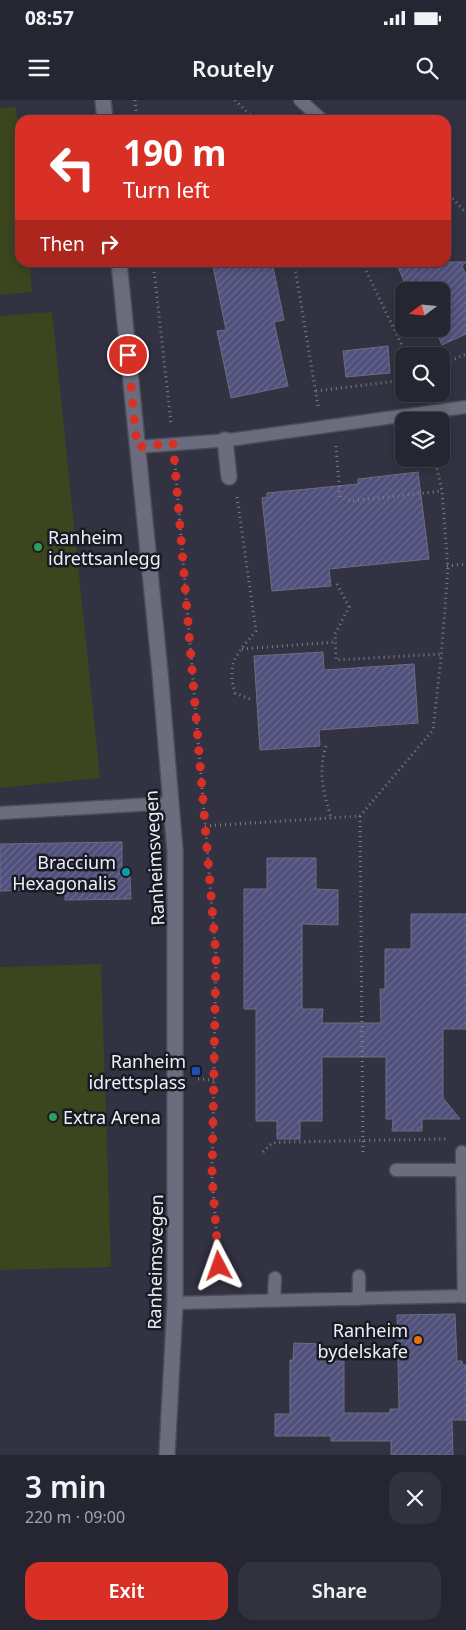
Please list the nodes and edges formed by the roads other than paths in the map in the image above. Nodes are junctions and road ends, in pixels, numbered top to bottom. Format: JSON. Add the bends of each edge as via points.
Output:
{"nodes":[{"id":1,"x":103,"y":100,"type":"edge"},
{"id":2,"x":300,"y":100,"type":"edge"},
{"id":3,"x":104,"y":115,"type":"edge"},
{"id":4,"x":316,"y":115,"type":"edge"},
{"id":5,"x":119,"y":267,"type":"edge"},
{"id":6,"x":466,"y":407,"type":"edge"},
{"id":7,"x":225,"y":440,"type":"junction"},
{"id":8,"x":137,"y":447,"type":"junction"},
{"id":9,"x":233,"y":482,"type":"road end"},
{"id":10,"x":171,"y":803,"type":"junction"},
{"id":11,"x":0,"y":814,"type":"edge"},
{"id":12,"x":462,"y":1152,"type":"dead end"},
{"id":13,"x":396,"y":1170,"type":"dead end"},
{"id":14,"x":462,"y":1170,"type":"junction"},
{"id":15,"x":359,"y":1276,"type":"dead end"},
{"id":16,"x":275,"y":1278,"type":"dead end"},
{"id":17,"x":465,"y":1296,"type":"edge"},
{"id":18,"x":359,"y":1299,"type":"junction"},
{"id":19,"x":274,"y":1300,"type":"junction"},
{"id":20,"x":174,"y":1303,"type":"junction"},
{"id":21,"x":167,"y":1455,"type":"edge"}],
"edges":[{"from":1,"to":3,"type":"street"},
{"from":2,"to":4,"type":"lane"},
{"from":5,"to":8,"type":"street","name":"Ranheimsvegen"},
{"from":6,"to":7,"type":"lane"},
{"from":7,"to":8,"type":"lane"},
{"from":7,"to":9,"type":"street"},
{"from":8,"to":10,"type":"street","name":"Ranheimsvegen"},
{"from":10,"to":11,"type":"lane"},
{"from":10,"to":20,"type":"street","name":"Ranheimsvegen","via":[[176,947]]},
{"from":12,"to":14,"type":"lane"},
{"from":13,"to":14,"type":"lane"},
{"from":14,"to":17,"type":"lane"},
{"from":15,"to":18,"type":"lane"},
{"from":16,"to":19,"type":"lane"},
{"from":17,"to":18,"type":"lane"},
{"from":18,"to":19,"type":"lane"},
{"from":19,"to":20,"type":"lane"},
{"from":20,"to":21,"type":"street","name":"Ranheimsvegen"}]}
